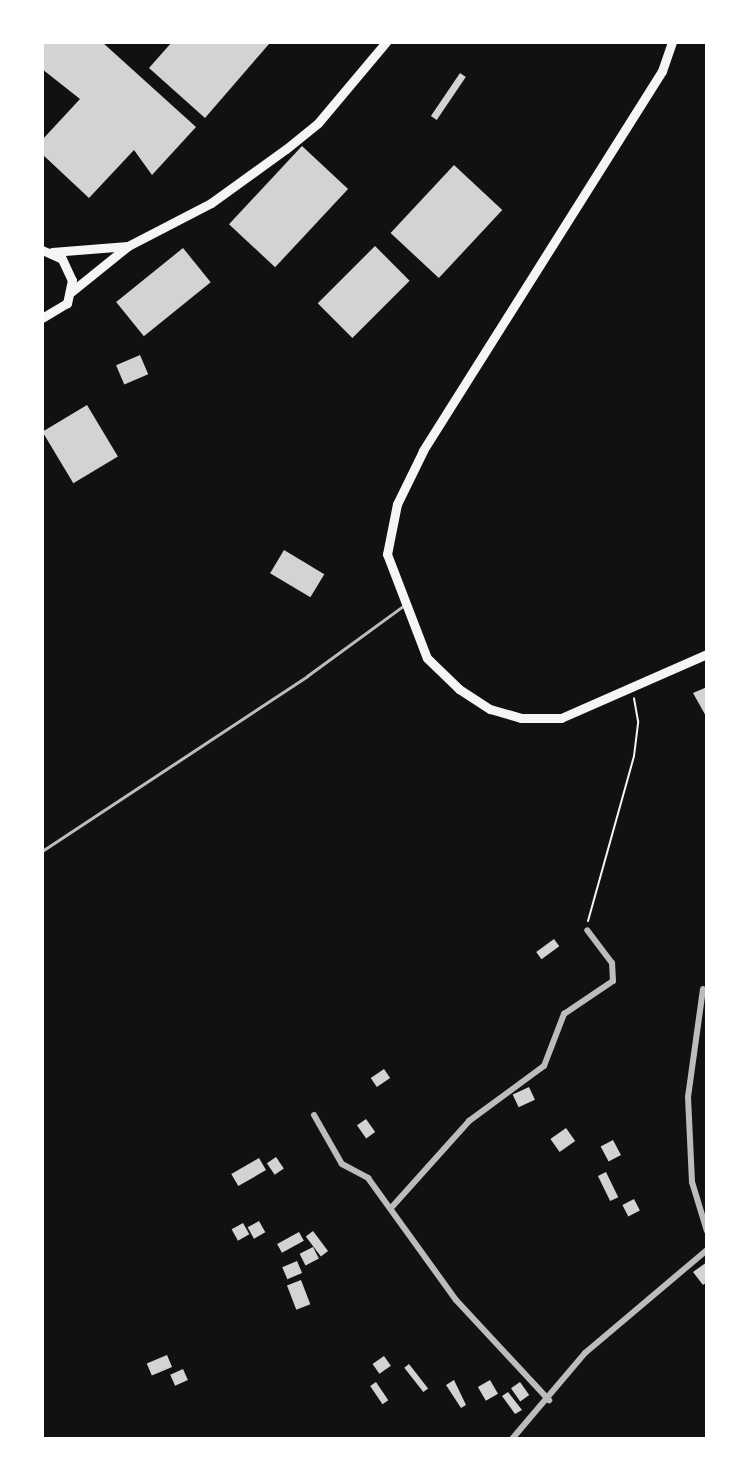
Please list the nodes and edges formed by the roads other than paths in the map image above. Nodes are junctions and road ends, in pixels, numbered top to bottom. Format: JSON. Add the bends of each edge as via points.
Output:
{"nodes":[{"id":1,"x":386,"y":42,"type":"edge"},
{"id":2,"x":672,"y":42,"type":"edge"},
{"id":3,"x":128,"y":246,"type":"junction"},
{"id":4,"x":47,"y":251,"type":"edge"},
{"id":5,"x":71,"y":292,"type":"junction"},
{"id":6,"x":42,"y":318,"type":"edge"},
{"id":7,"x":406,"y":603,"type":"junction"},
{"id":8,"x":707,"y":654,"type":"edge"},
{"id":9,"x":42,"y":851,"type":"edge"},
{"id":10,"x":587,"y":930,"type":"road end"},
{"id":11,"x":703,"y":989,"type":"dead end"},
{"id":12,"x":314,"y":1115,"type":"dead end"},
{"id":13,"x":391,"y":1208,"type":"junction"},
{"id":14,"x":707,"y":1231,"type":"edge"},
{"id":15,"x":707,"y":1250,"type":"edge"},
{"id":16,"x":549,"y":1400,"type":"junction"},
{"id":17,"x":512,"y":1439,"type":"edge"}],
"edges":[{"from":1,"to":3,"type":"main road","via":[[318,123],[286,149],[211,203]]},
{"from":2,"to":7,"type":"main road","via":[[662,71],[423,451],[397,504],[387,554]]},
{"from":3,"to":4,"type":"main road"},
{"from":3,"to":5,"type":"main road"},
{"from":4,"to":5,"type":"main road","via":[[68,268]]},
{"from":5,"to":6,"type":"main road","via":[[58,311]]},
{"from":7,"to":8,"type":"main road","via":[[427,658],[490,709],[521,718],[561,718]]},
{"from":7,"to":9,"type":"lane","via":[[307,676]]},
{"from":10,"to":13,"type":"street","via":[[612,963],[613,981],[564,1014],[544,1066],[469,1121]]},
{"from":11,"to":14,"type":"street","via":[[688,1097],[692,1182]]},
{"from":12,"to":13,"type":"street","via":[[342,1164],[368,1178]]},
{"from":13,"to":16,"type":"street","via":[[456,1300]]},
{"from":15,"to":16,"type":"street","via":[[594,1345]]},
{"from":16,"to":17,"type":"street"}]}
